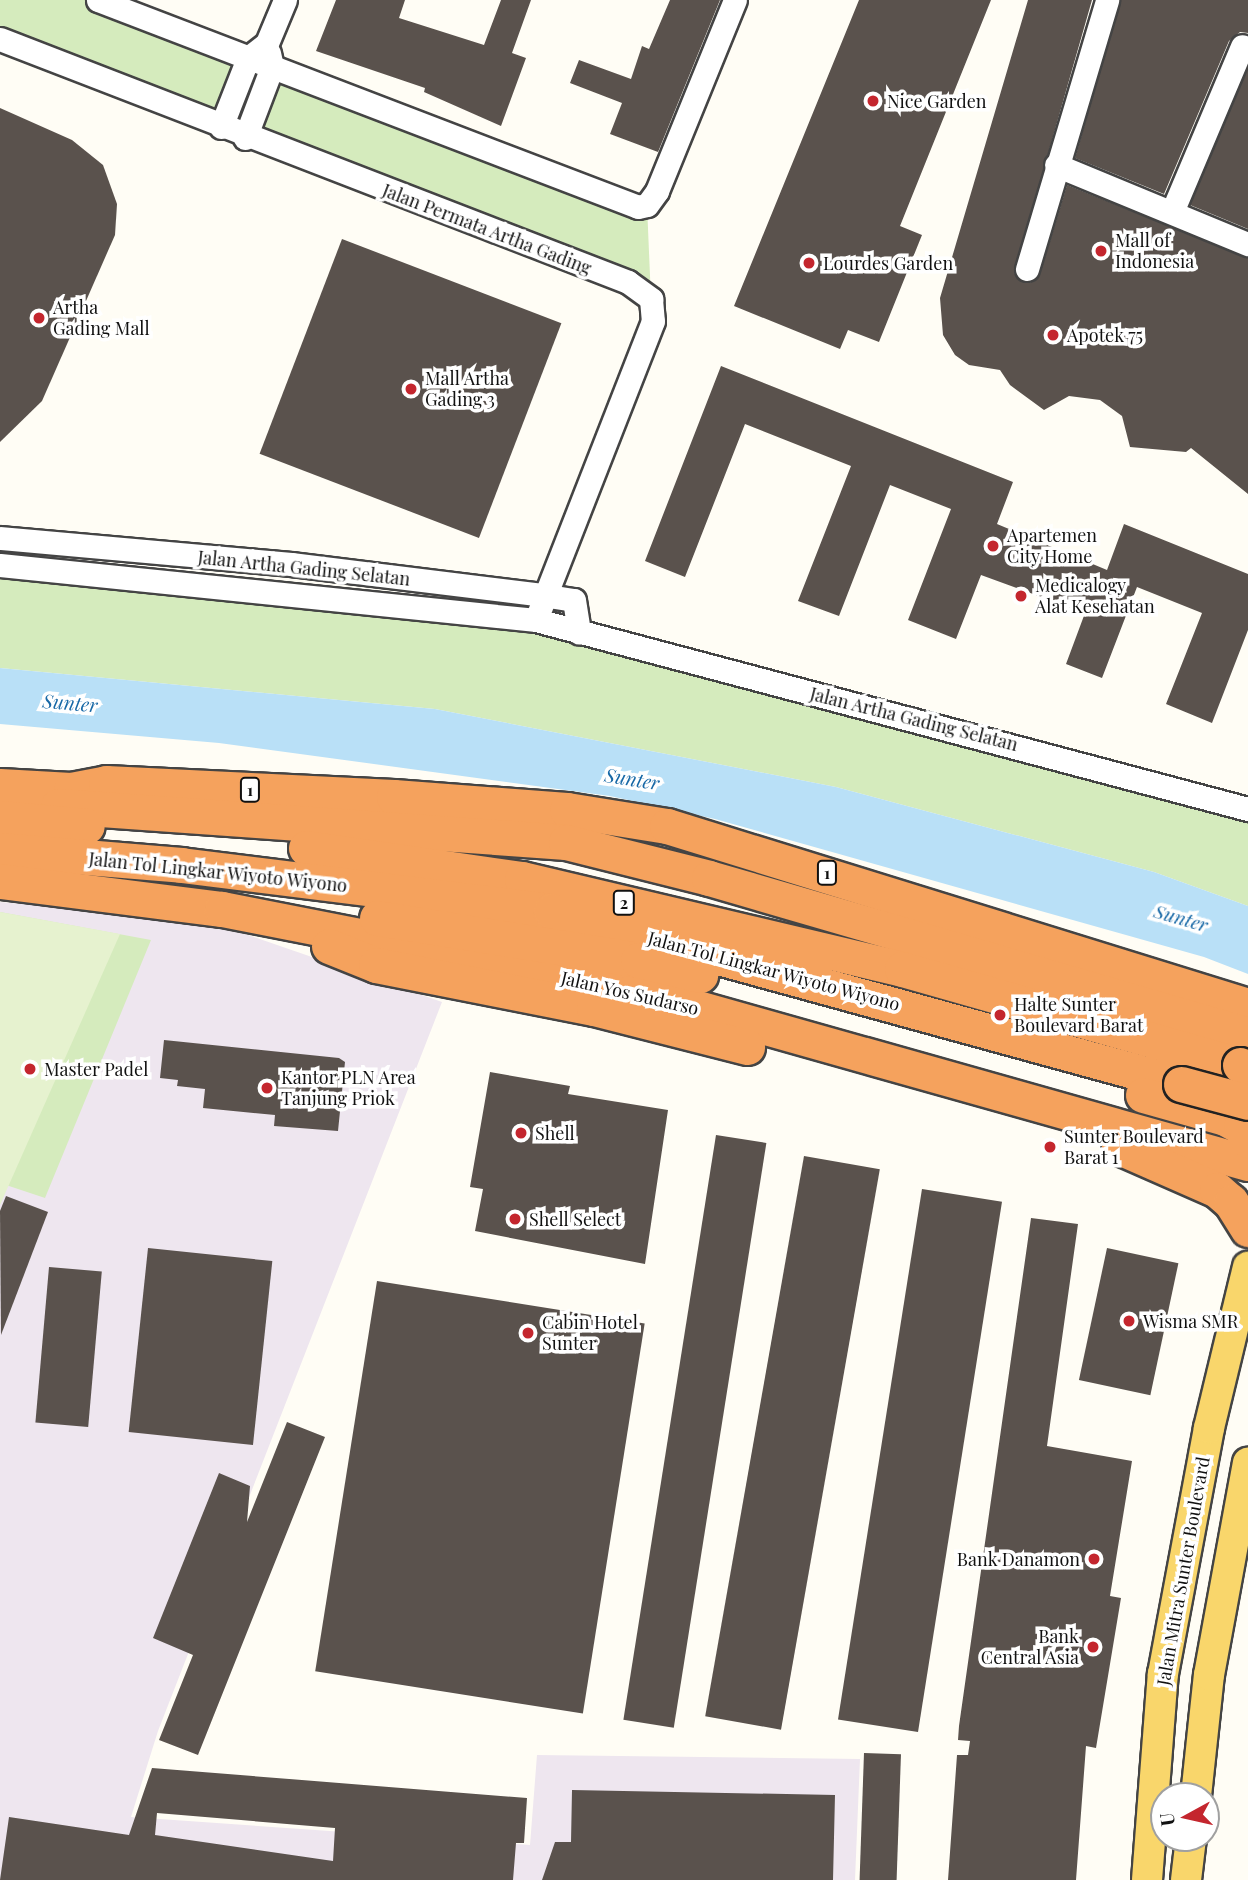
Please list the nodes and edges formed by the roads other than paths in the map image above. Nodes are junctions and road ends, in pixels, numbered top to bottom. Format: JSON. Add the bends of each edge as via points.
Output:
{"nodes":[{"id":1,"x":98,"y":0,"type":"edge"},
{"id":2,"x":285,"y":0,"type":"edge"},
{"id":3,"x":735,"y":0,"type":"edge"},
{"id":4,"x":1107,"y":0,"type":"edge"},
{"id":5,"x":0,"y":39,"type":"edge"},
{"id":6,"x":267,"y":43,"type":"junction"},
{"id":7,"x":1242,"y":46,"type":"dead end"},
{"id":8,"x":248,"y":58,"type":"junction"},
{"id":9,"x":272,"y":67,"type":"junction"},
{"id":10,"x":221,"y":127,"type":"junction"},
{"id":11,"x":245,"y":138,"type":"junction"},
{"id":12,"x":1056,"y":165,"type":"junction"},
{"id":13,"x":1172,"y":212,"type":"junction"},
{"id":14,"x":1248,"y":243,"type":"edge"},
{"id":15,"x":1027,"y":268,"type":"dead end"},
{"id":16,"x":0,"y":538,"type":"edge"},
{"id":17,"x":54,"y":543,"type":"junction"},
{"id":18,"x":0,"y":565,"type":"edge"},
{"id":19,"x":51,"y":569,"type":"junction"},
{"id":20,"x":542,"y":595,"type":"junction"},
{"id":21,"x":536,"y":621,"type":"junction"},
{"id":22,"x":579,"y":633,"type":"junction"},
{"id":23,"x":0,"y":774,"type":"edge"},
{"id":24,"x":106,"y":783,"type":"junction"},
{"id":25,"x":0,"y":786,"type":"edge"},
{"id":26,"x":0,"y":803,"type":"edge"},
{"id":27,"x":1248,"y":809,"type":"edge"},
{"id":28,"x":0,"y":818,"type":"edge"},
{"id":29,"x":360,"y":830,"type":"junction"},
{"id":30,"x":0,"y":850,"type":"edge"},
{"id":31,"x":0,"y":867,"type":"edge"},
{"id":32,"x":0,"y":881,"type":"edge"},
{"id":33,"x":158,"y":901,"type":"junction"},
{"id":34,"x":250,"y":915,"type":"junction"},
{"id":35,"x":793,"y":998,"type":"junction"},
{"id":36,"x":1248,"y":1006,"type":"edge"},
{"id":37,"x":1246,"y":1052,"type":"edge"},
{"id":38,"x":1240,"y":1120,"type":"edge"},
{"id":39,"x":1248,"y":1163,"type":"edge"},
{"id":40,"x":1248,"y":1229,"type":"edge"},
{"id":41,"x":1248,"y":1267,"type":"edge"},
{"id":42,"x":1248,"y":1463,"type":"edge"},
{"id":43,"x":1198,"y":1782,"type":"edge"},
{"id":44,"x":1189,"y":1852,"type":"edge"},
{"id":45,"x":1147,"y":1880,"type":"edge"},
{"id":46,"x":1186,"y":1880,"type":"edge"}],
"edges":[{"from":1,"to":8,"type":"street"},
{"from":2,"to":6,"type":"street"},
{"from":3,"to":9,"type":"street","via":[[657,191],[646,205],[638,207]]},
{"from":4,"to":12,"type":"street"},
{"from":5,"to":10,"type":"street","name":"Jalan Permata Artha Gading"},
{"from":6,"to":8,"type":"street"},
{"from":6,"to":9,"type":"street"},
{"from":7,"to":13,"type":"street"},
{"from":8,"to":9,"type":"street"},
{"from":8,"to":10,"type":"street"},
{"from":9,"to":11,"type":"street"},
{"from":10,"to":11,"type":"street","name":"Jalan Permata Artha Gading"},
{"from":11,"to":20,"type":"street","name":"Jalan Permata Artha Gading","via":[[628,282],[651,299],[653,321]]},
{"from":12,"to":13,"type":"street"},
{"from":12,"to":15,"type":"street"},
{"from":13,"to":14,"type":"street"},
{"from":16,"to":17,"type":"street","name":"Jalan Artha Gading Selatan"},
{"from":17,"to":19,"type":"street"},
{"from":17,"to":20,"type":"street","name":"Jalan Artha Gading Selatan","via":[[291,564]]},
{"from":18,"to":19,"type":"street","name":"Jalan Artha Gading Selatan"},
{"from":19,"to":21,"type":"street","name":"Jalan Artha Gading Selatan"},
{"from":20,"to":21,"type":"street","name":"Jalan Permata Artha Gading"},
{"from":20,"to":22,"type":"street","name":"Jalan Artha Gading Selatan","via":[[575,600]]},
{"from":21,"to":22,"type":"street","name":"Jalan Artha Gading Selatan"},
{"from":22,"to":27,"type":"street","name":"Jalan Artha Gading Selatan"},
{"from":23,"to":24,"type":"street"},
{"from":24,"to":25,"type":"highway","number":"1","via":[[71,790]]},
{"from":24,"to":36,"type":"highway","number":"1","via":[[567,810],[667,826]]},
{"from":26,"to":29,"type":"highway"},
{"from":28,"to":37,"type":"highway","name":"Jalan Tol Lingkar Wiyoto Wiyono","number":"2","via":[[257,841],[522,878]]},
{"from":29,"to":37,"type":"highway","via":[[743,909],[1095,1002]]},
{"from":29,"to":37,"type":"highway","via":[[479,833],[566,842],[880,928]]},
{"from":30,"to":38,"type":"highway","name":"Jalan Tol Lingkar Wiyoto Wiyono","number":"2","bridge":true,"via":[[181,865],[551,911]]},
{"from":31,"to":35,"type":"highway","name":"Jalan Yos Sudarso","via":[[452,914],[584,948],[663,961]]},
{"from":32,"to":33,"type":"highway","name":"Jalan Yos Sudarso"},
{"from":33,"to":34,"type":"highway","name":"Jalan Yos Sudarso"},
{"from":33,"to":35,"type":"highway","via":[[189,895],[450,927],[638,960]]},
{"from":34,"to":39,"type":"highway","name":"Jalan Yos Sudarso","via":[[634,990]]},
{"from":34,"to":40,"type":"highway","via":[[376,965],[675,1028],[1117,1146],[1217,1190]]},
{"from":35,"to":38,"type":"highway"},
{"from":37,"to":38,"type":"highway","via":[[1247,1088]]},
{"from":41,"to":45,"type":"main road","name":"Jalan Mitra Sunter Boulevard","via":[[1209,1428],[1163,1674]]},
{"from":42,"to":43,"type":"main road","via":[[1209,1675]]},
{"from":44,"to":46,"type":"main road"}]}
